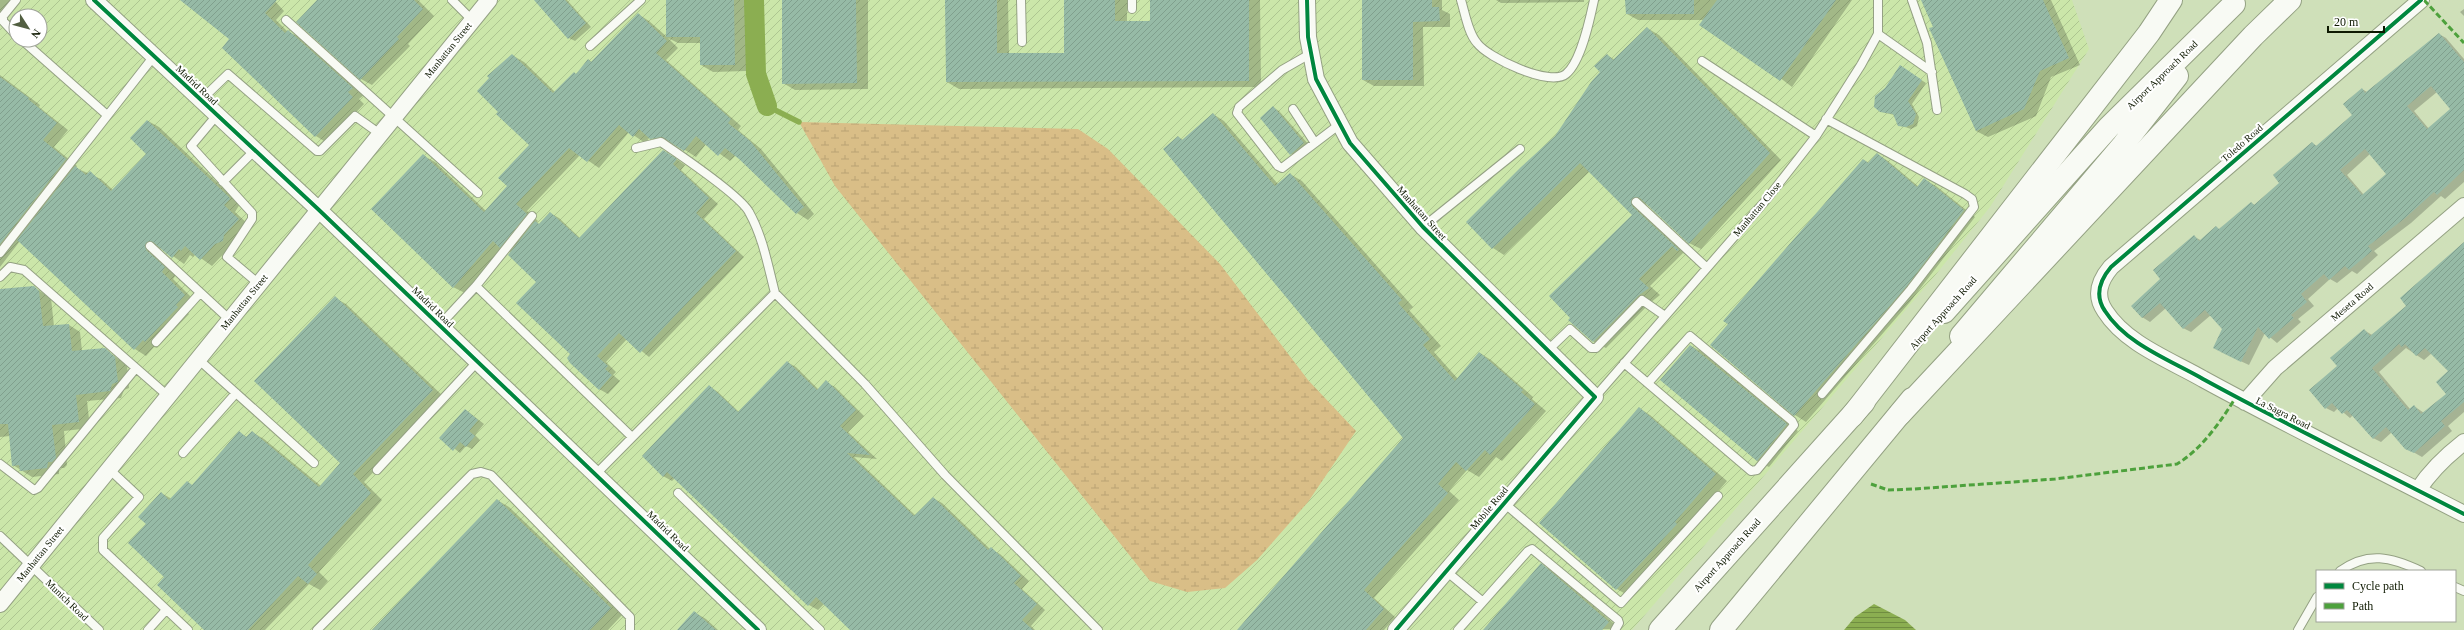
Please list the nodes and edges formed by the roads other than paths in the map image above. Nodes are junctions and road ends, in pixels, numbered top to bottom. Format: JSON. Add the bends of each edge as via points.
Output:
{"nodes":[{"id":1,"x":452,"y":0,"type":"edge"},
{"id":2,"x":489,"y":0,"type":"edge"},
{"id":3,"x":641,"y":0,"type":"edge"},
{"id":4,"x":1021,"y":0,"type":"edge"},
{"id":5,"x":1132,"y":0,"type":"edge"},
{"id":6,"x":1307,"y":0,"type":"edge"},
{"id":7,"x":1461,"y":0,"type":"edge"},
{"id":8,"x":1594,"y":0,"type":"edge"},
{"id":9,"x":1878,"y":0,"type":"edge"},
{"id":10,"x":1912,"y":0,"type":"edge"},
{"id":11,"x":2171,"y":0,"type":"edge"},
{"id":12,"x":2290,"y":0,"type":"edge"},
{"id":13,"x":2421,"y":0,"type":"edge"},
{"id":14,"x":98,"y":1,"type":"edge"},
{"id":15,"x":2236,"y":2,"type":"edge"},
{"id":16,"x":1132,"y":9,"type":"dead end"},
{"id":17,"x":8,"y":11,"type":"edge"},
{"id":18,"x":286,"y":20,"type":"dead end"},
{"id":19,"x":472,"y":20,"type":"junction"},
{"id":20,"x":8,"y":26,"type":"edge"},
{"id":21,"x":1878,"y":34,"type":"junction"},
{"id":22,"x":1022,"y":42,"type":"dead end"},
{"id":23,"x":590,"y":46,"type":"dead end"},
{"id":24,"x":31,"y":48,"type":"edge"},
{"id":25,"x":1310,"y":54,"type":"junction"},
{"id":26,"x":154,"y":56,"type":"junction"},
{"id":27,"x":1702,"y":61,"type":"dead end"},
{"id":28,"x":1932,"y":72,"type":"junction"},
{"id":29,"x":201,"y":100,"type":"junction"},
{"id":30,"x":1294,"y":109,"type":"dead end"},
{"id":31,"x":1937,"y":110,"type":"dead end"},
{"id":32,"x":107,"y":115,"type":"junction"},
{"id":33,"x":217,"y":115,"type":"junction"},
{"id":34,"x":393,"y":118,"type":"junction"},
{"id":35,"x":1826,"y":119,"type":"junction"},
{"id":36,"x":1340,"y":124,"type":"junction"},
{"id":37,"x":380,"y":134,"type":"junction"},
{"id":38,"x":1816,"y":136,"type":"junction"},
{"id":39,"x":1315,"y":143,"type":"junction"},
{"id":40,"x":636,"y":148,"type":"dead end"},
{"id":41,"x":1520,"y":149,"type":"dead end"},
{"id":42,"x":255,"y":150,"type":"junction"},
{"id":43,"x":223,"y":182,"type":"junction"},
{"id":44,"x":478,"y":193,"type":"dead end"},
{"id":45,"x":1636,"y":202,"type":"dead end"},
{"id":46,"x":2464,"y":206,"type":"edge"},
{"id":47,"x":319,"y":210,"type":"junction"},
{"id":48,"x":532,"y":216,"type":"dead end"},
{"id":49,"x":1423,"y":227,"type":"junction"},
{"id":50,"x":150,"y":246,"type":"dead end"},
{"id":51,"x":0,"y":253,"type":"edge"},
{"id":52,"x":1707,"y":268,"type":"junction"},
{"id":53,"x":0,"y":277,"type":"edge"},
{"id":54,"x":259,"y":284,"type":"junction"},
{"id":55,"x":476,"y":286,"type":"junction"},
{"id":56,"x":200,"y":293,"type":"junction"},
{"id":57,"x":775,"y":294,"type":"junction"},
{"id":58,"x":2105,"y":311,"type":"joint"},
{"id":59,"x":1665,"y":316,"type":"junction"},
{"id":60,"x":230,"y":320,"type":"junction"},
{"id":61,"x":440,"y":325,"type":"junction"},
{"id":62,"x":156,"y":342,"type":"dead end"},
{"id":63,"x":1547,"y":351,"type":"junction"},
{"id":64,"x":198,"y":359,"type":"junction"},
{"id":65,"x":478,"y":360,"type":"junction"},
{"id":66,"x":1624,"y":363,"type":"junction"},
{"id":67,"x":136,"y":368,"type":"junction"},
{"id":68,"x":1648,"y":383,"type":"junction"},
{"id":69,"x":236,"y":393,"type":"junction"},
{"id":70,"x":1822,"y":394,"type":"dead end"},
{"id":71,"x":168,"y":396,"type":"junction"},
{"id":72,"x":1595,"y":397,"type":"junction"},
{"id":73,"x":2246,"y":402,"type":"junction"},
{"id":74,"x":1900,"y":414,"type":"junction"},
{"id":75,"x":1852,"y":416,"type":"junction"},
{"id":76,"x":632,"y":437,"type":"junction"},
{"id":77,"x":2464,"y":442,"type":"edge"},
{"id":78,"x":183,"y":453,"type":"dead end"},
{"id":79,"x":314,"y":463,"type":"dead end"},
{"id":80,"x":0,"y":464,"type":"edge"},
{"id":81,"x":109,"y":469,"type":"junction"},
{"id":82,"x":377,"y":470,"type":"dead end"},
{"id":83,"x":596,"y":474,"type":"junction"},
{"id":84,"x":2418,"y":490,"type":"junction"},
{"id":85,"x":678,"y":493,"type":"dead end"},
{"id":86,"x":1718,"y":496,"type":"dead end"},
{"id":87,"x":1504,"y":503,"type":"junction"},
{"id":88,"x":2464,"y":514,"type":"edge"},
{"id":89,"x":0,"y":536,"type":"edge"},
{"id":90,"x":31,"y":565,"type":"junction"},
{"id":91,"x":2342,"y":570,"type":"edge"},
{"id":92,"x":2418,"y":570,"type":"edge"},
{"id":93,"x":1446,"y":571,"type":"junction"},
{"id":94,"x":2316,"y":600,"type":"edge"},
{"id":95,"x":1482,"y":601,"type":"junction"},
{"id":96,"x":0,"y":604,"type":"edge"},
{"id":97,"x":166,"y":610,"type":"junction"},
{"id":98,"x":99,"y":630,"type":"edge"},
{"id":99,"x":148,"y":630,"type":"edge"},
{"id":100,"x":188,"y":630,"type":"edge"},
{"id":101,"x":317,"y":630,"type":"edge"},
{"id":102,"x":630,"y":630,"type":"edge"},
{"id":103,"x":758,"y":630,"type":"edge"},
{"id":104,"x":820,"y":630,"type":"edge"},
{"id":105,"x":1098,"y":630,"type":"edge"},
{"id":106,"x":1396,"y":630,"type":"edge"},
{"id":107,"x":1458,"y":630,"type":"edge"},
{"id":108,"x":1615,"y":630,"type":"edge"},
{"id":109,"x":1660,"y":630,"type":"edge"},
{"id":110,"x":1721,"y":630,"type":"edge"},
{"id":111,"x":2298,"y":630,"type":"edge"}],
"edges":[{"from":1,"to":19,"type":"lane"},
{"from":2,"to":19,"type":"street","name":"Manhattan Street"},
{"from":3,"to":23,"type":"lane"},
{"from":4,"to":22,"type":"lane"},
{"from":5,"to":16,"type":"lane"},
{"from":6,"to":25,"type":"street","name":"Manhattan Street"},
{"from":7,"to":8,"type":"lane","via":[[1475,41],[1482,49],[1497,60],[1549,78],[1565,75],[1571,68],[1581,47]]},
{"from":9,"to":21,"type":"lane","name":"Manhattan Close"},
{"from":10,"to":28,"type":"lane","via":[[1927,42]]},
{"from":11,"to":75,"type":"main road","via":[[2150,33]]},
{"from":12,"to":74,"type":"main road","via":[[2253,36]]},
{"from":13,"to":58,"type":"street","name":"Toledo Road","via":[[2110,267],[2099,287],[2099,296]]},
{"from":14,"to":26,"type":"street","name":"Madrid Road"},
{"from":15,"to":74,"type":"main road","name":"Airport Approach Road","via":[[2123,145],[1985,306]]},
{"from":15,"to":75,"type":"main road","name":"Airport Approach Road","via":[[2108,127]]},
{"from":17,"to":20,"type":"lane","via":[[3,21]]},
{"from":18,"to":34,"type":"lane"},
{"from":19,"to":34,"type":"street","name":"Manhattan Street"},
{"from":21,"to":28,"type":"lane"},
{"from":21,"to":35,"type":"lane","name":"Manhattan Close"},
{"from":24,"to":32,"type":"lane"},
{"from":25,"to":36,"type":"street","name":"Manhattan Street","via":[[1316,79]]},
{"from":25,"to":39,"type":"lane","via":[[1282,70],[1239,108],[1238,113],[1280,168],[1285,167]]},
{"from":26,"to":29,"type":"street","name":"Madrid Road"},
{"from":26,"to":32,"type":"lane"},
{"from":27,"to":38,"type":"lane"},
{"from":28,"to":31,"type":"lane"},
{"from":29,"to":33,"type":"street","name":"Madrid Road"},
{"from":29,"to":37,"type":"lane","via":[[228,74],[317,151],[320,151],[355,116]]},
{"from":30,"to":39,"type":"lane"},
{"from":32,"to":51,"type":"lane"},
{"from":33,"to":42,"type":"street","name":"Madrid Road"},
{"from":33,"to":43,"type":"lane","via":[[191,146]]},
{"from":34,"to":37,"type":"street","name":"Manhattan Street"},
{"from":34,"to":44,"type":"lane"},
{"from":35,"to":38,"type":"lane","name":"Manhattan Close"},
{"from":35,"to":70,"type":"lane","via":[[1972,198],[1974,207],[1911,289]]},
{"from":36,"to":39,"type":"lane"},
{"from":36,"to":49,"type":"street","name":"Manhattan Street","via":[[1350,143]]},
{"from":37,"to":47,"type":"street","name":"Manhattan Street"},
{"from":38,"to":52,"type":"lane","name":"Manhattan Close","via":[[1766,200]]},
{"from":40,"to":57,"type":"lane","via":[[661,142],[749,211],[763,244]]},
{"from":41,"to":49,"type":"lane"},
{"from":42,"to":43,"type":"lane"},
{"from":42,"to":47,"type":"street","name":"Madrid Road"},
{"from":43,"to":54,"type":"lane","via":[[253,216],[227,257]]},
{"from":45,"to":52,"type":"lane"},
{"from":46,"to":73,"type":"street","name":"Meseta Road","via":[[2275,368]]},
{"from":47,"to":54,"type":"street","name":"Manhattan Street"},
{"from":47,"to":61,"type":"street","name":"Madrid Road"},
{"from":48,"to":55,"type":"lane"},
{"from":49,"to":63,"type":"street","name":"Manhattan Street"},
{"from":50,"to":56,"type":"lane"},
{"from":52,"to":59,"type":"lane","name":"Manhattan Close"},
{"from":53,"to":67,"type":"lane","via":[[10,268],[24,270]]},
{"from":54,"to":60,"type":"street","name":"Manhattan Street"},
{"from":55,"to":61,"type":"lane"},
{"from":55,"to":76,"type":"lane"},
{"from":56,"to":60,"type":"lane"},
{"from":56,"to":62,"type":"lane"},
{"from":57,"to":76,"type":"lane"},
{"from":57,"to":105,"type":"lane","via":[[865,384],[945,475]]},
{"from":58,"to":73,"type":"street","name":"La Sagra Road","via":[[2120,329],[2141,345]]},
{"from":59,"to":63,"type":"lane","via":[[1642,300],[1596,348],[1591,348],[1570,329]]},
{"from":59,"to":66,"type":"lane","name":"Manhattan Close"},
{"from":60,"to":64,"type":"street","name":"Manhattan Street"},
{"from":61,"to":65,"type":"street","name":"Madrid Road"},
{"from":63,"to":72,"type":"street","name":"Manhattan Street"},
{"from":64,"to":69,"type":"lane"},
{"from":64,"to":71,"type":"street","name":"Manhattan Street"},
{"from":65,"to":82,"type":"lane"},
{"from":65,"to":83,"type":"street","name":"Madrid Road"},
{"from":66,"to":68,"type":"lane"},
{"from":66,"to":72,"type":"lane","name":"Manhattan Close"},
{"from":67,"to":71,"type":"lane"},
{"from":67,"to":80,"type":"lane","via":[[38,488],[34,490],[28,487]]},
{"from":68,"to":68,"type":"lane","via":[[1753,472],[1794,425],[1792,420],[1690,336]]},
{"from":69,"to":78,"type":"lane"},
{"from":69,"to":79,"type":"lane"},
{"from":71,"to":81,"type":"street","name":"Manhattan Street"},
{"from":72,"to":87,"type":"street","name":"Mobile Road"},
{"from":73,"to":84,"type":"street","name":"La Sagra Road"},
{"from":74,"to":110,"type":"main road","name":"Airport Approach Road"},
{"from":75,"to":109,"type":"main road","name":"Airport Approach Road"},
{"from":76,"to":83,"type":"lane"},
{"from":77,"to":84,"type":"street","via":[[2442,460]]},
{"from":81,"to":90,"type":"street","name":"Manhattan Street"},
{"from":81,"to":97,"type":"lane","via":[[139,497],[103,538],[101,546]]},
{"from":83,"to":103,"type":"street","name":"Madrid Road"},
{"from":84,"to":88,"type":"street","name":"La Sagra Road"},
{"from":85,"to":104,"type":"lane"},
{"from":86,"to":87,"type":"lane","via":[[1621,603]]},
{"from":87,"to":93,"type":"street","name":"Mobile Road"},
{"from":89,"to":90,"type":"lane","name":"Munich Road"},
{"from":90,"to":96,"type":"street","name":"Manhattan Street"},
{"from":90,"to":98,"type":"lane","name":"Munich Road"},
{"from":91,"to":92,"type":"lane","via":[[2358,560],[2376,557],[2396,561]]},
{"from":93,"to":95,"type":"lane"},
{"from":93,"to":106,"type":"street","name":"Mobile Road"},
{"from":94,"to":111,"type":"lane"},
{"from":95,"to":107,"type":"lane"},
{"from":95,"to":108,"type":"lane","via":[[1528,551],[1534,550],[1618,620]]},
{"from":97,"to":99,"type":"lane"},
{"from":97,"to":100,"type":"lane"},
{"from":101,"to":102,"type":"lane","via":[[472,474],[480,472],[491,475],[630,617]]}]}
